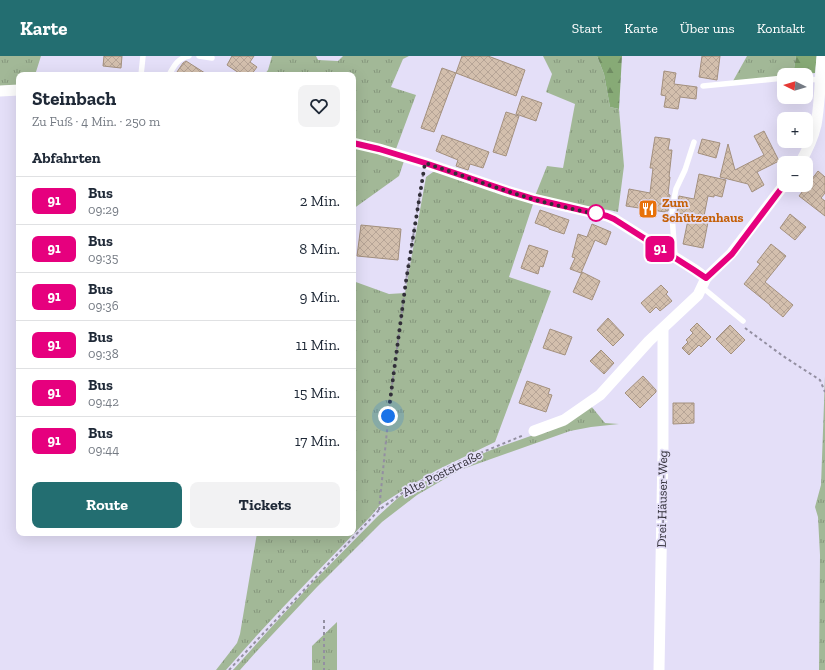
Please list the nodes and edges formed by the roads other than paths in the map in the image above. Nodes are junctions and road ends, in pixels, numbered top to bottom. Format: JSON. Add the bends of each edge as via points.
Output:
{"nodes":[{"id":1,"x":143,"y":56,"type":"edge"},
{"id":2,"x":189,"y":56,"type":"edge"},
{"id":3,"x":199,"y":56,"type":"edge"},
{"id":4,"x":822,"y":56,"type":"edge"},
{"id":5,"x":212,"y":58,"type":"dead end"},
{"id":6,"x":142,"y":72,"type":"edge"},
{"id":7,"x":171,"y":72,"type":"edge"},
{"id":8,"x":777,"y":79,"type":"edge"},
{"id":9,"x":813,"y":80,"type":"edge"},
{"id":10,"x":820,"y":80,"type":"junction"},
{"id":11,"x":703,"y":86,"type":"dead end"},
{"id":12,"x":16,"y":90,"type":"edge"},
{"id":13,"x":0,"y":91,"type":"edge"},
{"id":14,"x":694,"y":142,"type":"dead end"},
{"id":15,"x":356,"y":144,"type":"edge"},
{"id":16,"x":804,"y":156,"type":"edge"},
{"id":17,"x":779,"y":192,"type":"edge"},
{"id":18,"x":675,"y":258,"type":"junction"},
{"id":19,"x":704,"y":282,"type":"junction"},
{"id":20,"x":743,"y":321,"type":"road end"},
{"id":21,"x":663,"y":329,"type":"junction"},
{"id":22,"x":534,"y":431,"type":"road end"},
{"id":23,"x":660,"y":670,"type":"edge"}],
"edges":[{"from":1,"to":6,"type":"lane"},
{"from":2,"to":7,"type":"lane","via":[[179,59]]},
{"from":3,"to":5,"type":"lane"},
{"from":4,"to":10,"type":"street"},
{"from":8,"to":11,"type":"lane"},
{"from":9,"to":10,"type":"lane"},
{"from":10,"to":16,"type":"street","via":[[816,125]]},
{"from":12,"to":13,"type":"street"},
{"from":14,"to":18,"type":"lane","via":[[673,204]]},
{"from":15,"to":18,"type":"street","via":[[425,163],[534,199],[607,216]]},
{"from":17,"to":19,"type":"street","via":[[732,254]]},
{"from":18,"to":19,"type":"street"},
{"from":19,"to":20,"type":"lane"},
{"from":19,"to":21,"type":"street","via":[[698,295]]},
{"from":21,"to":22,"type":"street","via":[[600,395],[564,420]]},
{"from":21,"to":23,"type":"street","name":"Drei-Häuser-Weg"}]}
